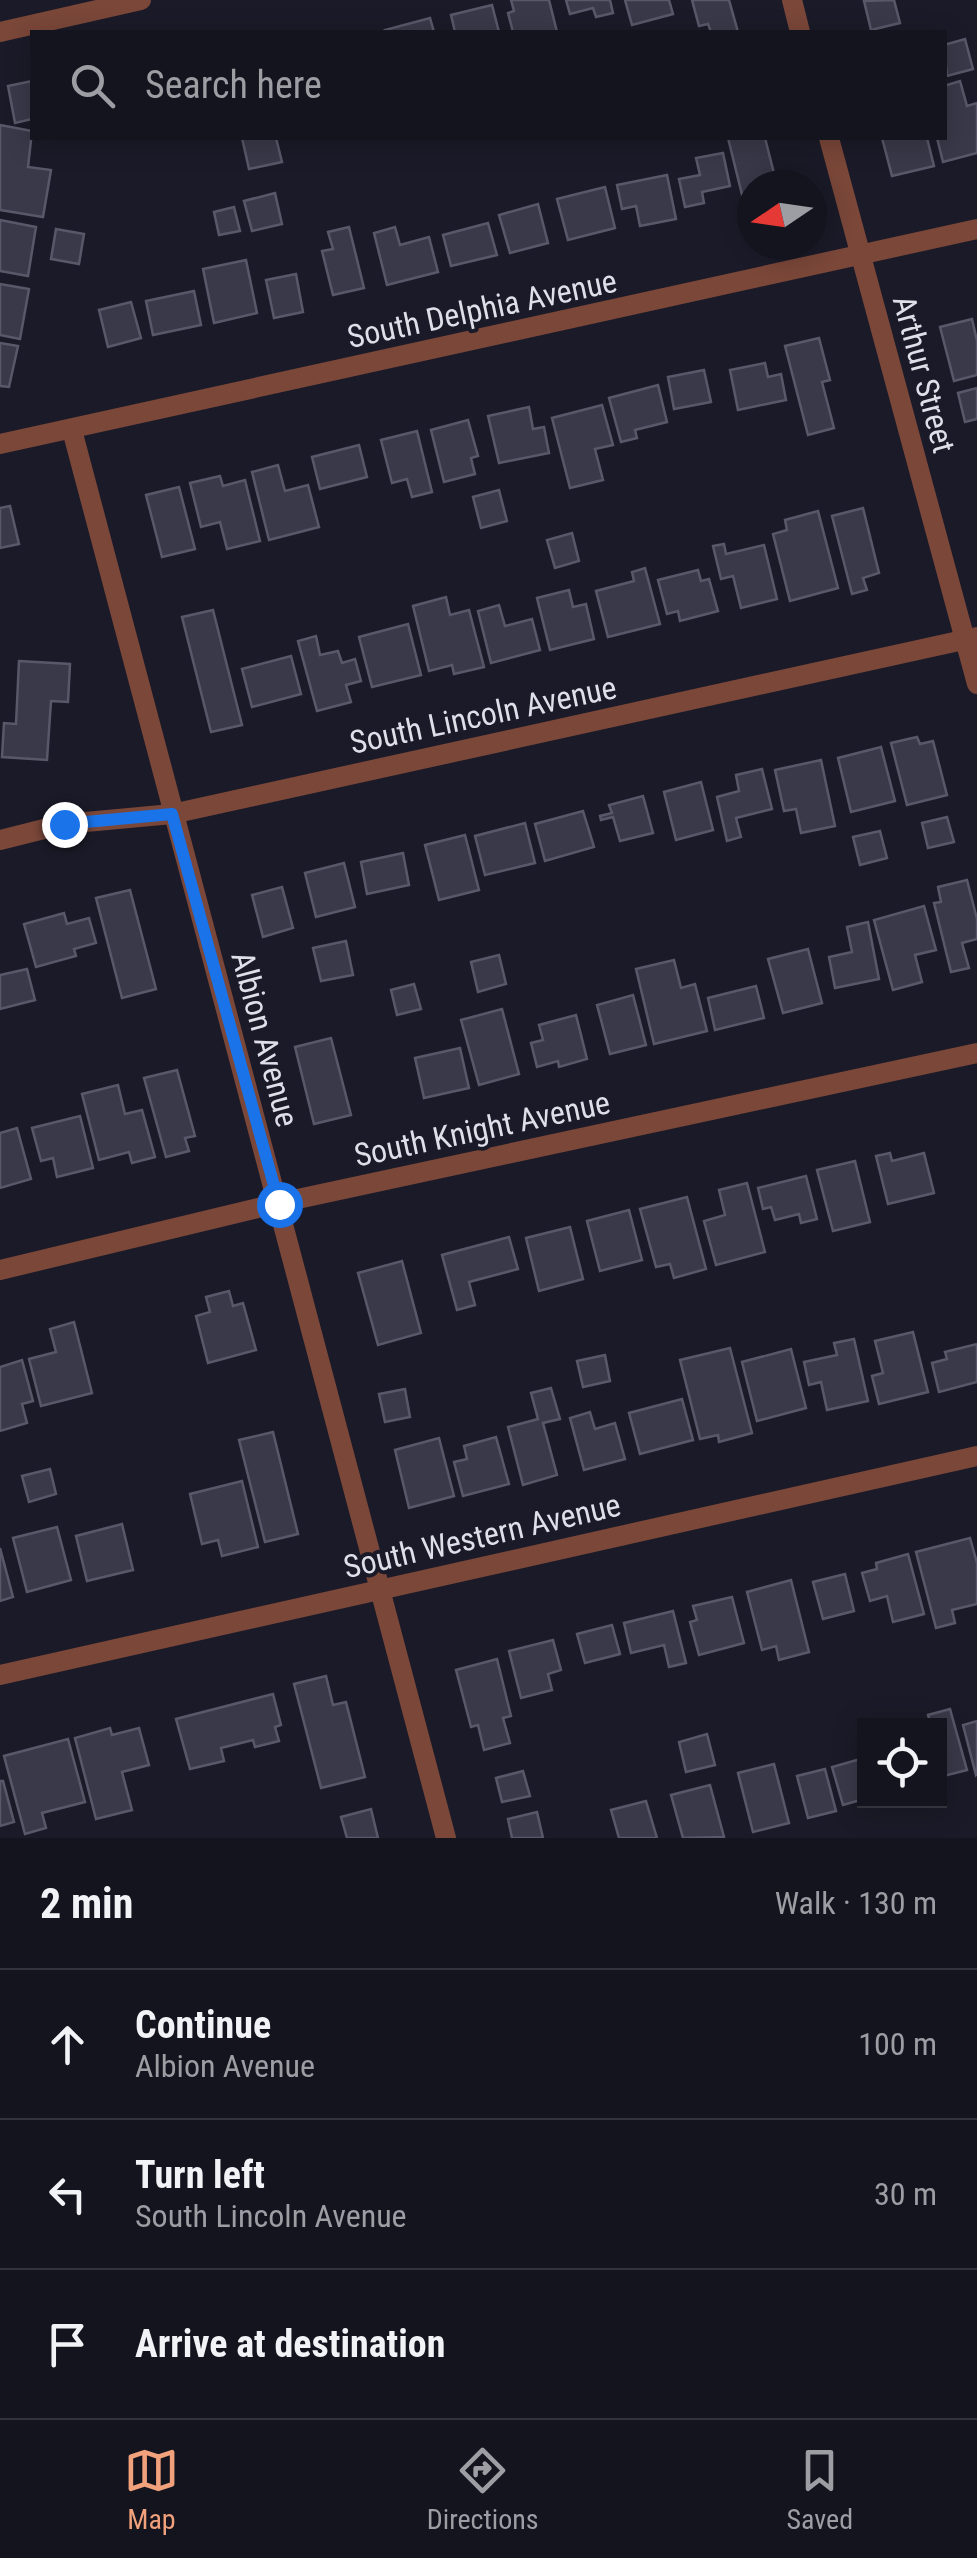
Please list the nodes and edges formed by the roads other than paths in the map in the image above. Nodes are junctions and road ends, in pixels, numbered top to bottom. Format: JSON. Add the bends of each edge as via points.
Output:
{"nodes":[{"id":1,"x":141,"y":0,"type":"edge"},
{"id":2,"x":792,"y":0,"type":"edge"},
{"id":3,"x":800,"y":30,"type":"edge"},
{"id":4,"x":0,"y":32,"type":"edge"},
{"id":5,"x":830,"y":140,"type":"edge"},
{"id":6,"x":977,"y":229,"type":"edge"},
{"id":7,"x":861,"y":256,"type":"junction"},
{"id":8,"x":72,"y":430,"type":"junction"},
{"id":9,"x":0,"y":444,"type":"edge"},
{"id":10,"x":971,"y":638,"type":"edge"},
{"id":11,"x":977,"y":684,"type":"edge"},
{"id":12,"x":172,"y":814,"type":"junction"},
{"id":13,"x":0,"y":840,"type":"edge"},
{"id":14,"x":977,"y":1054,"type":"edge"},
{"id":15,"x":279,"y":1204,"type":"junction"},
{"id":16,"x":0,"y":1270,"type":"edge"},
{"id":17,"x":977,"y":1456,"type":"edge"},
{"id":18,"x":380,"y":1590,"type":"junction"},
{"id":19,"x":0,"y":1675,"type":"edge"},
{"id":20,"x":446,"y":1838,"type":"edge"}],
"edges":[{"from":1,"to":4,"type":"street"},
{"from":2,"to":3,"type":"street"},
{"from":5,"to":7,"type":"street","name":"Arthur Street"},
{"from":6,"to":7,"type":"street","name":"South Delphia Avenue"},
{"from":7,"to":8,"type":"street","name":"South Delphia Avenue"},
{"from":7,"to":10,"type":"street","name":"Arthur Street"},
{"from":8,"to":9,"type":"street","name":"South Delphia Avenue"},
{"from":8,"to":12,"type":"street","name":"Albion Avenue"},
{"from":10,"to":11,"type":"street","name":"Arthur Street"},
{"from":10,"to":12,"type":"street","name":"South Lincoln Avenue"},
{"from":12,"to":13,"type":"street","name":"South Lincoln Avenue","via":[[64,824]]},
{"from":12,"to":15,"type":"street","name":"Albion Avenue"},
{"from":14,"to":15,"type":"street","name":"South Knight Avenue"},
{"from":15,"to":16,"type":"street","name":"South Knight Avenue"},
{"from":15,"to":18,"type":"street","name":"Albion Avenue"},
{"from":17,"to":18,"type":"street","name":"South Western Avenue"},
{"from":18,"to":19,"type":"street","name":"South Western Avenue"},
{"from":18,"to":20,"type":"street","name":"Albion Avenue"}]}
